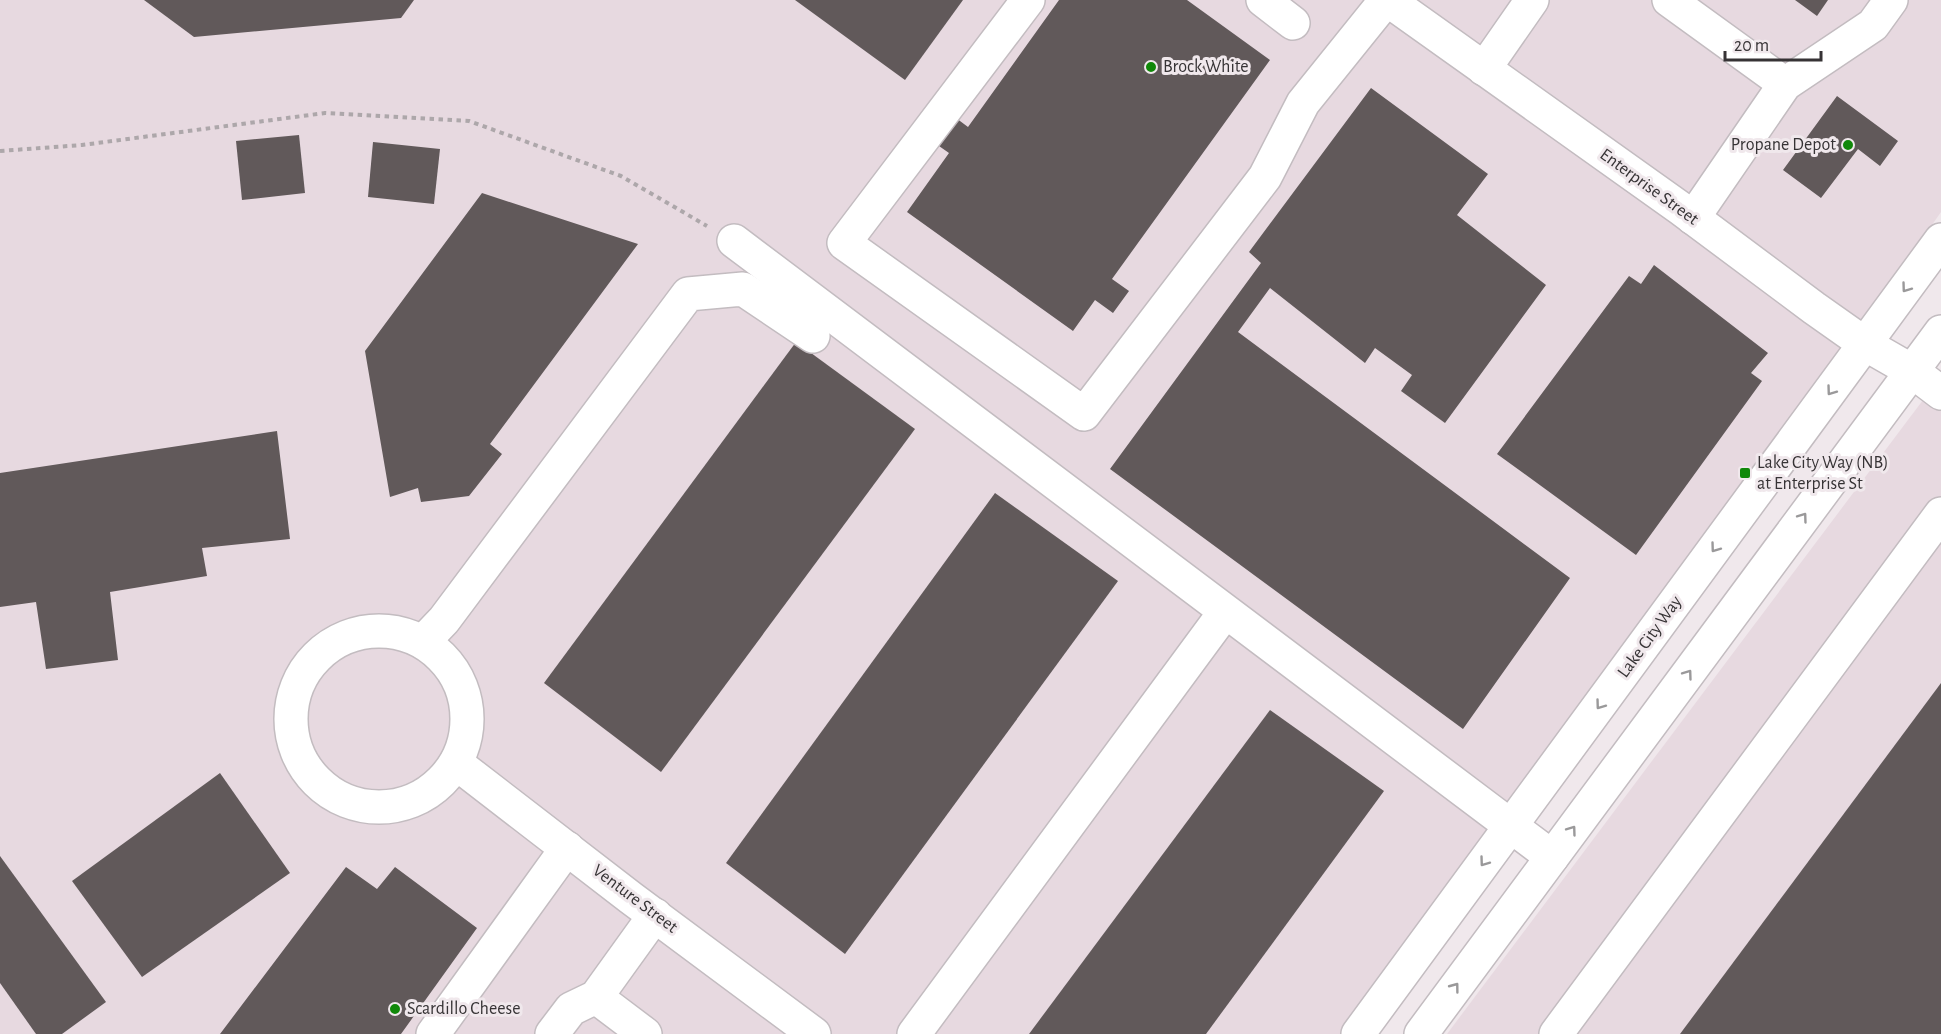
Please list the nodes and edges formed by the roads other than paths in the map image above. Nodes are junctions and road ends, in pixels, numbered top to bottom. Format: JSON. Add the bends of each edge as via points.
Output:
{"nodes":[{"id":1,"x":1028,"y":0,"type":"edge"},
{"id":2,"x":1263,"y":0,"type":"edge"},
{"id":3,"x":1387,"y":0,"type":"edge"},
{"id":4,"x":1532,"y":0,"type":"edge"},
{"id":5,"x":1669,"y":0,"type":"edge"},
{"id":6,"x":1891,"y":0,"type":"edge"},
{"id":7,"x":1293,"y":23,"type":"dead end"},
{"id":8,"x":1484,"y":69,"type":"junction"},
{"id":9,"x":1785,"y":84,"type":"junction"},
{"id":10,"x":1693,"y":218,"type":"junction"},
{"id":11,"x":1941,"y":240,"type":"edge"},
{"id":12,"x":734,"y":241,"type":"road end"},
{"id":13,"x":1941,"y":332,"type":"edge"},
{"id":14,"x":813,"y":336,"type":"dead end"},
{"id":15,"x":1865,"y":344,"type":"junction"},
{"id":16,"x":1912,"y":371,"type":"junction"},
{"id":17,"x":1941,"y":393,"type":"edge"},
{"id":18,"x":1941,"y":514,"type":"edge"},
{"id":19,"x":1225,"y":612,"type":"junction"},
{"id":20,"x":423,"y":642,"type":"junction"},
{"id":21,"x":456,"y":763,"type":"junction"},
{"id":22,"x":1510,"y":827,"type":"junction"},
{"id":23,"x":567,"y":848,"type":"junction"},
{"id":24,"x":1552,"y":857,"type":"junction"},
{"id":25,"x":655,"y":915,"type":"junction"},
{"id":26,"x":596,"y":997,"type":"junction"},
{"id":27,"x":631,"y":1030,"type":"edge"},
{"id":28,"x":433,"y":1034,"type":"edge"},
{"id":29,"x":552,"y":1034,"type":"edge"},
{"id":30,"x":814,"y":1034,"type":"edge"},
{"id":31,"x":914,"y":1034,"type":"edge"},
{"id":32,"x":1358,"y":1034,"type":"edge"},
{"id":33,"x":1421,"y":1034,"type":"edge"},
{"id":34,"x":1556,"y":1034,"type":"edge"}],
"edges":[{"from":1,"to":3,"type":"street","via":[[844,243],[1084,414],[1265,177],[1303,103]]},
{"from":2,"to":7,"type":"street"},
{"from":3,"to":8,"type":"street","name":"Enterprise Street"},
{"from":4,"to":8,"type":"street"},
{"from":5,"to":9,"type":"street"},
{"from":6,"to":9,"type":"street","via":[[1873,25]]},
{"from":8,"to":10,"type":"street","name":"Enterprise Street"},
{"from":9,"to":10,"type":"street"},
{"from":10,"to":15,"type":"street","name":"Enterprise Street"},
{"from":11,"to":15,"type":"street","name":"Lake City Way","one_way":true},
{"from":12,"to":19,"type":"street"},
{"from":13,"to":16,"type":"street"},
{"from":14,"to":20,"type":"street","via":[[743,289],[688,294],[444,620]]},
{"from":15,"to":16,"type":"street","name":"Enterprise Street"},
{"from":15,"to":22,"type":"street","name":"Lake City Way","one_way":true},
{"from":16,"to":17,"type":"street","name":"Enterprise Street"},
{"from":24,"to":16,"type":"street","one_way":true},
{"from":18,"to":34,"type":"street"},
{"from":19,"to":22,"type":"street"},
{"from":19,"to":31,"type":"street"},
{"from":20,"to":21,"type":"street","via":[[444,659],[460,682],[465,700],[466,737]]},
{"from":20,"to":21,"type":"street","via":[[394,632],[365,632],[336,641],[313,659],[297,685],[290,713],[293,743],[306,770],[327,791],[354,804],[383,808],[413,801],[438,786]]},
{"from":21,"to":23,"type":"street","name":"Venture Street"},
{"from":22,"to":24,"type":"street"},
{"from":22,"to":32,"type":"street","name":"Lake City Way","one_way":true},
{"from":23,"to":25,"type":"street","name":"Venture Street"},
{"from":23,"to":28,"type":"street"},
{"from":33,"to":24,"type":"street","one_way":true},
{"from":25,"to":26,"type":"street"},
{"from":25,"to":30,"type":"street","name":"Venture Street"},
{"from":26,"to":27,"type":"street"},
{"from":26,"to":29,"type":"street","via":[[571,1009]]}]}
